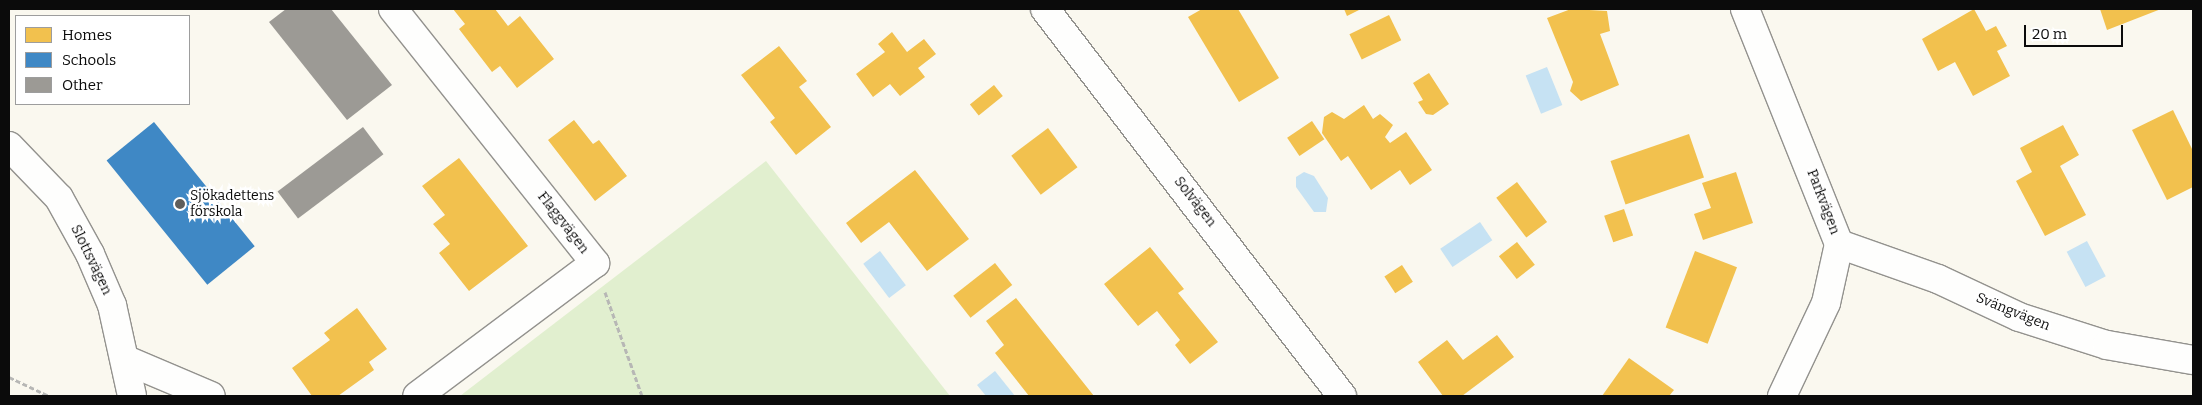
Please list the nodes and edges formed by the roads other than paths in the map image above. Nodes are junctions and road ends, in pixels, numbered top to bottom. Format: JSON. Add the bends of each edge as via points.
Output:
{"nodes":[{"id":1,"x":393,"y":9,"type":"edge"},
{"id":2,"x":1046,"y":9,"type":"edge"},
{"id":3,"x":1745,"y":9,"type":"edge"},
{"id":4,"x":9,"y":146,"type":"edge"},
{"id":5,"x":1839,"y":244,"type":"junction"},
{"id":6,"x":126,"y":360,"type":"junction"},
{"id":7,"x":2193,"y":360,"type":"edge"},
{"id":8,"x":132,"y":396,"type":"edge"},
{"id":9,"x":211,"y":396,"type":"edge"},
{"id":10,"x":417,"y":396,"type":"edge"},
{"id":11,"x":1342,"y":396,"type":"edge"},
{"id":12,"x":1782,"y":396,"type":"edge"}],
"edges":[{"from":1,"to":10,"type":"street","name":"Flaggvägen","via":[[595,263]]},
{"from":2,"to":11,"type":"street","name":"Solvägen"},
{"from":3,"to":5,"type":"street","name":"Parkvägen"},
{"from":4,"to":6,"type":"street","name":"Slottsvägen","via":[[59,198],[90,254],[112,305]]},
{"from":5,"to":7,"type":"street","name":"Svängvägen","via":[[1938,279],[2019,317],[2107,345]]},
{"from":5,"to":12,"type":"street","name":"Parkvägen","via":[[1826,303]]},
{"from":6,"to":8,"type":"street","name":"Slottsvägen"},
{"from":6,"to":9,"type":"street"}]}
